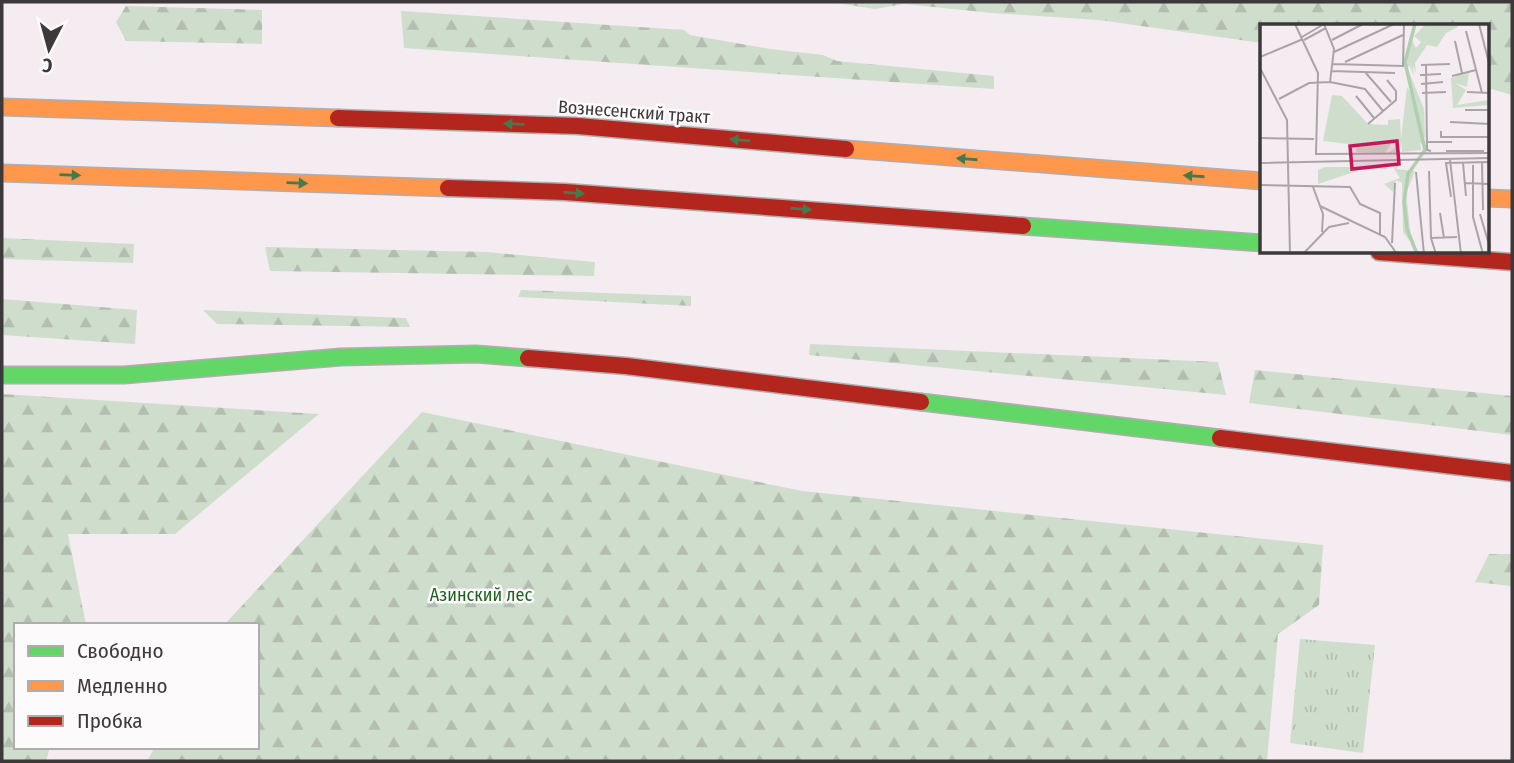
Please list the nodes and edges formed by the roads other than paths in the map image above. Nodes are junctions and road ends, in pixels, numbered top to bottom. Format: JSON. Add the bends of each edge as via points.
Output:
{"nodes":[{"id":1,"x":2,"y":107,"type":"edge"},
{"id":2,"x":2,"y":173,"type":"edge"},
{"id":3,"x":1260,"y":181,"type":"edge"},
{"id":4,"x":1490,"y":198,"type":"edge"},
{"id":5,"x":1512,"y":199,"type":"edge"},
{"id":6,"x":1260,"y":243,"type":"edge"},
{"id":7,"x":1406,"y":254,"type":"edge"},
{"id":8,"x":1512,"y":262,"type":"edge"},
{"id":9,"x":2,"y":375,"type":"edge"},
{"id":10,"x":1512,"y":473,"type":"edge"}],
"edges":[{"from":3,"to":1,"type":"main road","name":"Вознесенский тракт","one_way":true,"via":[[578,126]]},
{"from":2,"to":6,"type":"main road","one_way":true,"via":[[565,192]]},
{"from":4,"to":5,"type":"main road"},
{"from":7,"to":8,"type":"main road"},
{"from":9,"to":10,"type":"main road","via":[[124,374],[341,357],[476,354],[640,368]]}]}
